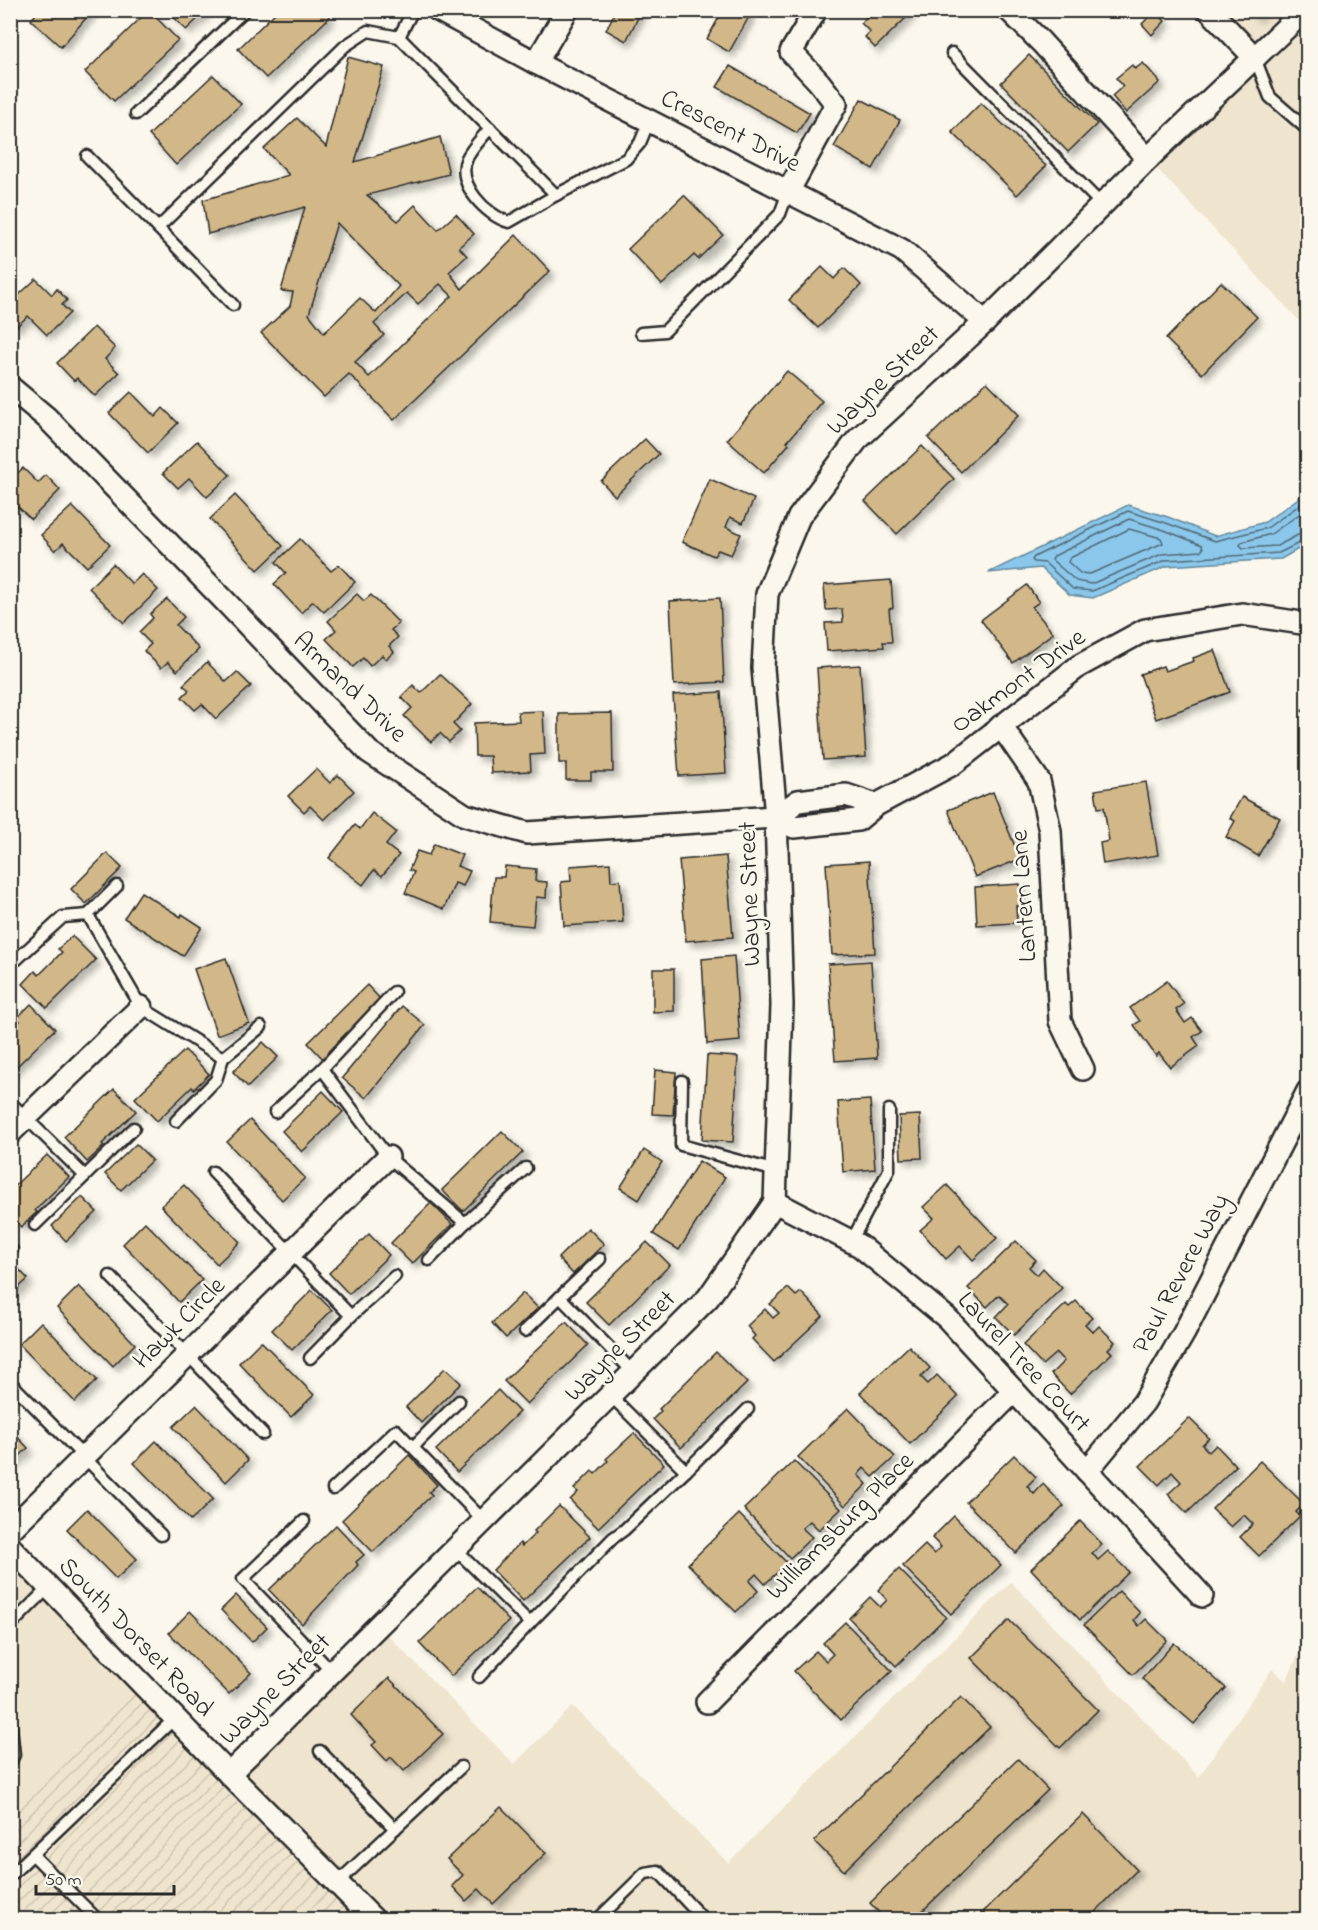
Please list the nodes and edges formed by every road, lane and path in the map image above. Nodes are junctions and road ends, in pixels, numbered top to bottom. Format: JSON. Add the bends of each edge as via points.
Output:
{"nodes":[{"id":1,"x":245,"y":10,"type":"edge"},
{"id":2,"x":413,"y":10,"type":"edge"},
{"id":3,"x":438,"y":10,"type":"edge"},
{"id":4,"x":816,"y":10,"type":"edge"},
{"id":5,"x":1010,"y":10,"type":"edge"},
{"id":6,"x":1209,"y":10,"type":"edge"},
{"id":7,"x":1305,"y":10,"type":"edge"},
{"id":8,"x":563,"y":20,"type":"edge"},
{"id":9,"x":399,"y":37,"type":"junction"},
{"id":10,"x":951,"y":53,"type":"dead end"},
{"id":11,"x":1255,"y":58,"type":"junction"},
{"id":12,"x":536,"y":63,"type":"junction"},
{"id":13,"x":136,"y":114,"type":"dead end"},
{"id":14,"x":649,"y":121,"type":"junction"},
{"id":15,"x":490,"y":128,"type":"junction"},
{"id":16,"x":1308,"y":130,"type":"edge"},
{"id":17,"x":87,"y":156,"type":"dead end"},
{"id":18,"x":1148,"y":159,"type":"junction"},
{"id":19,"x":788,"y":192,"type":"junction"},
{"id":20,"x":556,"y":195,"type":"junction"},
{"id":21,"x":1103,"y":206,"type":"junction"},
{"id":22,"x":158,"y":228,"type":"junction"},
{"id":23,"x":233,"y":305,"type":"dead end"},
{"id":24,"x":985,"y":322,"type":"junction"},
{"id":25,"x":640,"y":333,"type":"dead end"},
{"id":26,"x":10,"y":387,"type":"edge"},
{"id":27,"x":1308,"y":624,"type":"edge"},
{"id":28,"x":1001,"y":726,"type":"junction"},
{"id":29,"x":776,"y":817,"type":"junction"},
{"id":30,"x":117,"y":885,"type":"dead end"},
{"id":31,"x":88,"y":915,"type":"junction"},
{"id":32,"x":16,"y":960,"type":"dead end"},
{"id":33,"x":394,"y":992,"type":"dead end"},
{"id":34,"x":141,"y":1007,"type":"junction"},
{"id":35,"x":261,"y":1027,"type":"dead end"},
{"id":36,"x":223,"y":1058,"type":"junction"},
{"id":37,"x":1083,"y":1069,"type":"dead end"},
{"id":38,"x":322,"y":1070,"type":"junction"},
{"id":39,"x":682,"y":1081,"type":"dead end"},
{"id":40,"x":1308,"y":1091,"type":"edge"},
{"id":41,"x":10,"y":1102,"type":"edge"},
{"id":42,"x":888,"y":1110,"type":"dead end"},
{"id":43,"x":275,"y":1112,"type":"dead end"},
{"id":44,"x":26,"y":1118,"type":"junction"},
{"id":45,"x":176,"y":1121,"type":"dead end"},
{"id":46,"x":134,"y":1128,"type":"dead end"},
{"id":47,"x":10,"y":1134,"type":"edge"},
{"id":48,"x":388,"y":1157,"type":"junction"},
{"id":49,"x":526,"y":1168,"type":"dead end"},
{"id":50,"x":776,"y":1171,"type":"junction"},
{"id":51,"x":213,"y":1172,"type":"dead end"},
{"id":52,"x":85,"y":1176,"type":"junction"},
{"id":53,"x":776,"y":1202,"type":"junction"},
{"id":54,"x":465,"y":1223,"type":"junction"},
{"id":55,"x":35,"y":1225,"type":"dead end"},
{"id":56,"x":851,"y":1242,"type":"junction"},
{"id":57,"x":291,"y":1253,"type":"junction"},
{"id":58,"x":600,"y":1258,"type":"dead end"},
{"id":59,"x":429,"y":1260,"type":"dead end"},
{"id":60,"x":110,"y":1276,"type":"dead end"},
{"id":61,"x":394,"y":1276,"type":"dead end"},
{"id":62,"x":560,"y":1297,"type":"junction"},
{"id":63,"x":351,"y":1316,"type":"junction"},
{"id":64,"x":525,"y":1331,"type":"dead end"},
{"id":65,"x":188,"y":1355,"type":"junction"},
{"id":66,"x":310,"y":1358,"type":"dead end"},
{"id":67,"x":633,"y":1372,"type":"junction"},
{"id":68,"x":10,"y":1382,"type":"edge"},
{"id":69,"x":1014,"y":1391,"type":"junction"},
{"id":70,"x":610,"y":1395,"type":"junction"},
{"id":71,"x":459,"y":1401,"type":"dead end"},
{"id":72,"x":748,"y":1409,"type":"dead end"},
{"id":73,"x":263,"y":1434,"type":"dead end"},
{"id":74,"x":413,"y":1447,"type":"junction"},
{"id":75,"x":84,"y":1458,"type":"junction"},
{"id":76,"x":686,"y":1471,"type":"junction"},
{"id":77,"x":1087,"y":1471,"type":"junction"},
{"id":78,"x":333,"y":1489,"type":"dead end"},
{"id":79,"x":304,"y":1521,"type":"dead end"},
{"id":80,"x":484,"y":1521,"type":"junction"},
{"id":81,"x":10,"y":1530,"type":"edge"},
{"id":82,"x":161,"y":1535,"type":"dead end"},
{"id":83,"x":10,"y":1547,"type":"edge"},
{"id":84,"x":455,"y":1549,"type":"junction"},
{"id":85,"x":49,"y":1587,"type":"junction"},
{"id":86,"x":1202,"y":1596,"type":"dead end"},
{"id":87,"x":530,"y":1623,"type":"junction"},
{"id":88,"x":10,"y":1626,"type":"edge"},
{"id":89,"x":333,"y":1672,"type":"junction"},
{"id":90,"x":479,"y":1677,"type":"dead end"},
{"id":91,"x":707,"y":1702,"type":"dead end"},
{"id":92,"x":10,"y":1718,"type":"edge"},
{"id":93,"x":175,"y":1718,"type":"junction"},
{"id":94,"x":320,"y":1751,"type":"dead end"},
{"id":95,"x":10,"y":1763,"type":"edge"},
{"id":96,"x":461,"y":1767,"type":"dead end"},
{"id":97,"x":229,"y":1774,"type":"junction"},
{"id":98,"x":395,"y":1829,"type":"junction"},
{"id":99,"x":33,"y":1855,"type":"junction"},
{"id":100,"x":10,"y":1876,"type":"edge"},
{"id":101,"x":337,"y":1883,"type":"junction"},
{"id":102,"x":99,"y":1920,"type":"edge"},
{"id":103,"x":374,"y":1920,"type":"edge"},
{"id":104,"x":597,"y":1920,"type":"edge"},
{"id":105,"x":704,"y":1920,"type":"edge"}],
"edges":[{"from":1,"to":13,"type":"lane"},
{"from":2,"to":9,"type":"lane"},
{"from":3,"to":12,"type":"street","name":"Crescent Drive"},
{"from":4,"to":19,"type":"street","via":[[791,52],[836,104]]},
{"from":5,"to":18,"type":"street"},
{"from":6,"to":11,"type":"street"},
{"from":7,"to":11,"type":"street","name":"Wayne Street"},
{"from":8,"to":12,"type":"street"},
{"from":9,"to":15,"type":"lane"},
{"from":9,"to":22,"type":"lane","via":[[368,31],[345,46]]},
{"from":10,"to":21,"type":"lane"},
{"from":11,"to":16,"type":"lane","via":[[1270,97]]},
{"from":11,"to":18,"type":"street","name":"Wayne Street"},
{"from":12,"to":14,"type":"street","name":"Crescent Drive"},
{"from":14,"to":19,"type":"street","name":"Crescent Drive"},
{"from":14,"to":20,"type":"lane","via":[[640,143],[626,159]]},
{"from":15,"to":20,"type":"lane"},
{"from":15,"to":20,"type":"lane","via":[[466,159],[464,175],[472,194],[497,219],[509,222]]},
{"from":17,"to":22,"type":"lane"},
{"from":18,"to":21,"type":"street","name":"Wayne Street"},
{"from":19,"to":24,"type":"street","name":"Crescent Drive","via":[[902,250]]},
{"from":19,"to":25,"type":"lane","via":[[780,214],[665,331]]},
{"from":21,"to":24,"type":"street","name":"Wayne Street"},
{"from":22,"to":23,"type":"lane"},
{"from":24,"to":29,"type":"street","name":"Wayne Street","via":[[857,440],[799,517],[767,594],[763,668]]},
{"from":26,"to":29,"type":"street","name":"Armand Drive","via":[[47,418],[369,752],[465,815],[527,833]]},
{"from":27,"to":28,"type":"street","name":"Oakmont Drive","via":[[1242,614],[1145,630],[1079,666]]},
{"from":28,"to":29,"type":"street","name":"Oakmont Drive","via":[[953,764],[876,805],[858,820],[794,826]]},
{"from":28,"to":37,"type":"street","name":"Lantern Lane","via":[[1039,781],[1050,831],[1060,1021]]},
{"from":29,"to":50,"type":"street","name":"Wayne Street","via":[[782,1005]]},
{"from":30,"to":31,"type":"lane"},
{"from":31,"to":32,"type":"lane","via":[[63,917]]},
{"from":31,"to":34,"type":"lane"},
{"from":33,"to":38,"type":"lane"},
{"from":34,"to":36,"type":"lane"},
{"from":34,"to":44,"type":"street"},
{"from":35,"to":36,"type":"lane"},
{"from":36,"to":45,"type":"lane","via":[[216,1080]]},
{"from":38,"to":43,"type":"lane"},
{"from":38,"to":48,"type":"lane"},
{"from":39,"to":50,"type":"lane","via":[[681,1145]]},
{"from":40,"to":77,"type":"street","name":"Paul Revere Way","via":[[1144,1402]]},
{"from":41,"to":44,"type":"lane"},
{"from":42,"to":56,"type":"lane","via":[[889,1170]]},
{"from":44,"to":47,"type":"street"},
{"from":44,"to":52,"type":"lane"},
{"from":46,"to":52,"type":"lane"},
{"from":48,"to":54,"type":"lane"},
{"from":48,"to":57,"type":"street","name":"Hawk Circle"},
{"from":49,"to":54,"type":"lane"},
{"from":50,"to":53,"type":"street","name":"Wayne Street"},
{"from":51,"to":57,"type":"lane"},
{"from":52,"to":55,"type":"lane"},
{"from":53,"to":56,"type":"street","name":"Laurel Tree Court"},
{"from":53,"to":67,"type":"street","name":"Wayne Street","via":[[708,1298]]},
{"from":54,"to":59,"type":"lane"},
{"from":56,"to":69,"type":"street","name":"Laurel Tree Court","via":[[947,1318]]},
{"from":57,"to":63,"type":"lane"},
{"from":57,"to":65,"type":"street","name":"Hawk Circle"},
{"from":58,"to":62,"type":"lane"},
{"from":60,"to":65,"type":"lane"},
{"from":61,"to":63,"type":"lane"},
{"from":62,"to":64,"type":"lane"},
{"from":62,"to":67,"type":"lane"},
{"from":63,"to":66,"type":"lane"},
{"from":65,"to":73,"type":"lane"},
{"from":65,"to":75,"type":"street","name":"Hawk Circle"},
{"from":67,"to":70,"type":"street","name":"Wayne Street"},
{"from":68,"to":75,"type":"lane"},
{"from":69,"to":77,"type":"street","name":"Laurel Tree Court"},
{"from":69,"to":91,"type":"street","name":"Williamsburg Place"},
{"from":70,"to":76,"type":"lane"},
{"from":70,"to":80,"type":"street","name":"Wayne Street"},
{"from":71,"to":74,"type":"lane"},
{"from":72,"to":76,"type":"lane"},
{"from":74,"to":78,"type":"lane","via":[[396,1430]]},
{"from":74,"to":80,"type":"lane"},
{"from":75,"to":81,"type":"street","name":"Hawk Circle"},
{"from":75,"to":82,"type":"lane"},
{"from":76,"to":87,"type":"lane"},
{"from":77,"to":86,"type":"street","name":"Laurel Tree Court"},
{"from":79,"to":89,"type":"lane","via":[[243,1579]]},
{"from":80,"to":84,"type":"street","name":"Wayne Street"},
{"from":83,"to":85,"type":"street","name":"South Dorset Road"},
{"from":84,"to":87,"type":"lane"},
{"from":84,"to":89,"type":"street","name":"Wayne Street"},
{"from":85,"to":88,"type":"lane"},
{"from":85,"to":93,"type":"street","name":"South Dorset Road"},
{"from":87,"to":90,"type":"lane"},
{"from":89,"to":97,"type":"street","name":"Wayne Street"},
{"from":92,"to":95,"type":"lane","via":[[14,1755]]},
{"from":93,"to":97,"type":"street","name":"South Dorset Road"},
{"from":93,"to":99,"type":"lane"},
{"from":94,"to":98,"type":"lane"},
{"from":96,"to":98,"type":"lane"},
{"from":97,"to":101,"type":"street","name":"South Dorset Road"},
{"from":98,"to":101,"type":"lane"},
{"from":99,"to":100,"type":"lane"},
{"from":99,"to":102,"type":"lane"},
{"from":101,"to":103,"type":"street","name":"South Dorset Road"},
{"from":104,"to":105,"type":"lane","via":[[645,1873],[658,1871]]}]}
